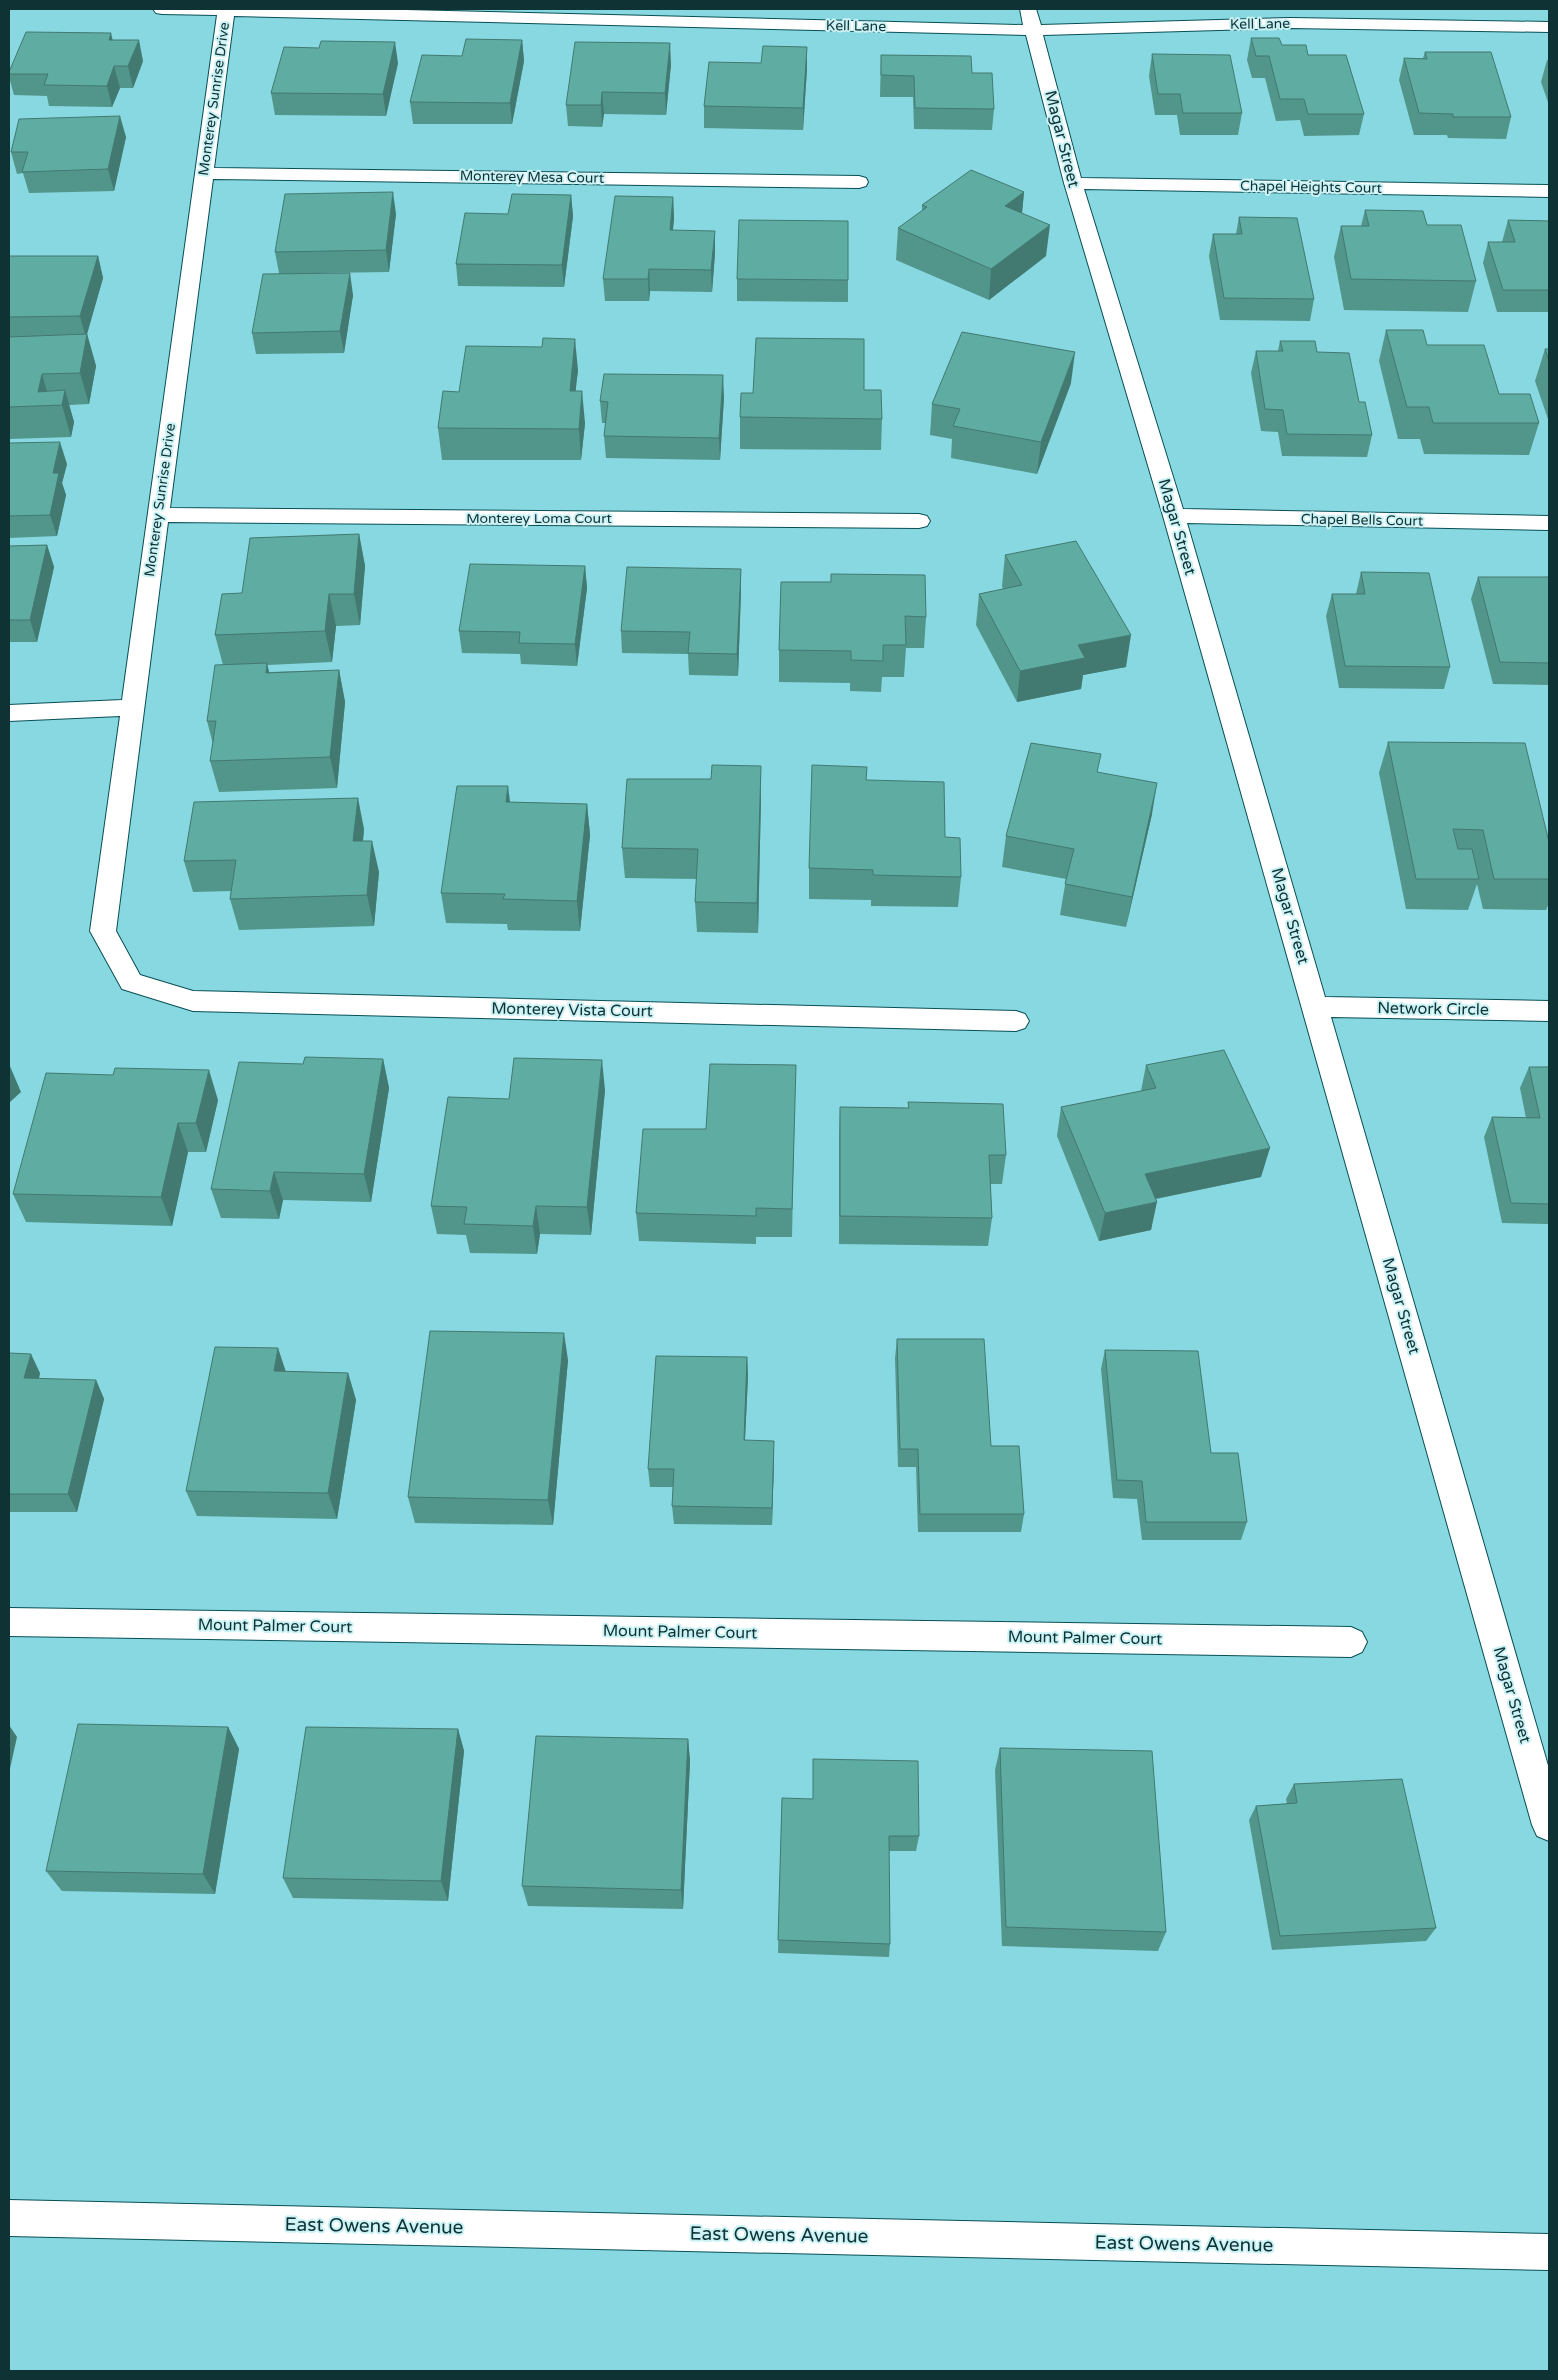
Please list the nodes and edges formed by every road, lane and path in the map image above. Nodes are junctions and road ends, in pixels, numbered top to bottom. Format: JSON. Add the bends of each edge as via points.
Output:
{"nodes":[{"id":1,"x":162,"y":9,"type":"edge"},
{"id":2,"x":226,"y":11,"type":"junction"},
{"id":3,"x":1031,"y":20,"type":"edge"},
{"id":4,"x":1549,"y":27,"type":"edge"},
{"id":5,"x":204,"y":172,"type":"junction"},
{"id":6,"x":859,"y":182,"type":"dead end"},
{"id":7,"x":1073,"y":183,"type":"junction"},
{"id":8,"x":1549,"y":191,"type":"edge"},
{"id":9,"x":158,"y":516,"type":"junction"},
{"id":10,"x":1174,"y":516,"type":"junction"},
{"id":11,"x":919,"y":521,"type":"dead end"},
{"id":12,"x":1549,"y":524,"type":"edge"},
{"id":13,"x":133,"y":707,"type":"junction"},
{"id":14,"x":9,"y":713,"type":"edge"},
{"id":15,"x":131,"y":982,"type":"joint"},
{"id":16,"x":1316,"y":1007,"type":"junction"},
{"id":17,"x":1549,"y":1011,"type":"edge"},
{"id":18,"x":1016,"y":1021,"type":"dead end"},
{"id":19,"x":9,"y":1622,"type":"edge"},
{"id":20,"x":1351,"y":1642,"type":"dead end"},
{"id":21,"x":1549,"y":1824,"type":"edge"},
{"id":22,"x":9,"y":2218,"type":"edge"},
{"id":23,"x":1549,"y":2252,"type":"edge"}],
"edges":[{"from":1,"to":2,"type":"street","name":"Kell Lane"},
{"from":2,"to":3,"type":"street","name":"Kell Lane"},
{"from":2,"to":5,"type":"street","name":"Monterey Sunrise Drive"},
{"from":3,"to":4,"type":"street","name":"Kell Lane"},
{"from":3,"to":7,"type":"street","name":"Magar Street"},
{"from":5,"to":6,"type":"street","name":"Monterey Mesa Court"},
{"from":5,"to":9,"type":"street","name":"Monterey Sunrise Drive"},
{"from":7,"to":8,"type":"street","name":"Chapel Heights Court"},
{"from":7,"to":10,"type":"street","name":"Magar Street"},
{"from":9,"to":11,"type":"street","name":"Monterey Loma Court"},
{"from":9,"to":13,"type":"street","name":"Monterey Sunrise Drive"},
{"from":10,"to":12,"type":"street","name":"Chapel Bells Court"},
{"from":10,"to":16,"type":"street","name":"Magar Street"},
{"from":13,"to":14,"type":"street"},
{"from":13,"to":15,"type":"street","name":"Monterey Sunrise Drive","via":[[102,931]]},
{"from":15,"to":18,"type":"street","name":"Monterey Vista Court","via":[[193,1001]]},
{"from":16,"to":17,"type":"street","name":"Network Circle"},
{"from":16,"to":21,"type":"street","name":"Magar Street"},
{"from":19,"to":20,"type":"street","name":"Mount Palmer Court"},
{"from":22,"to":23,"type":"street","name":"East Owens Avenue"}]}
